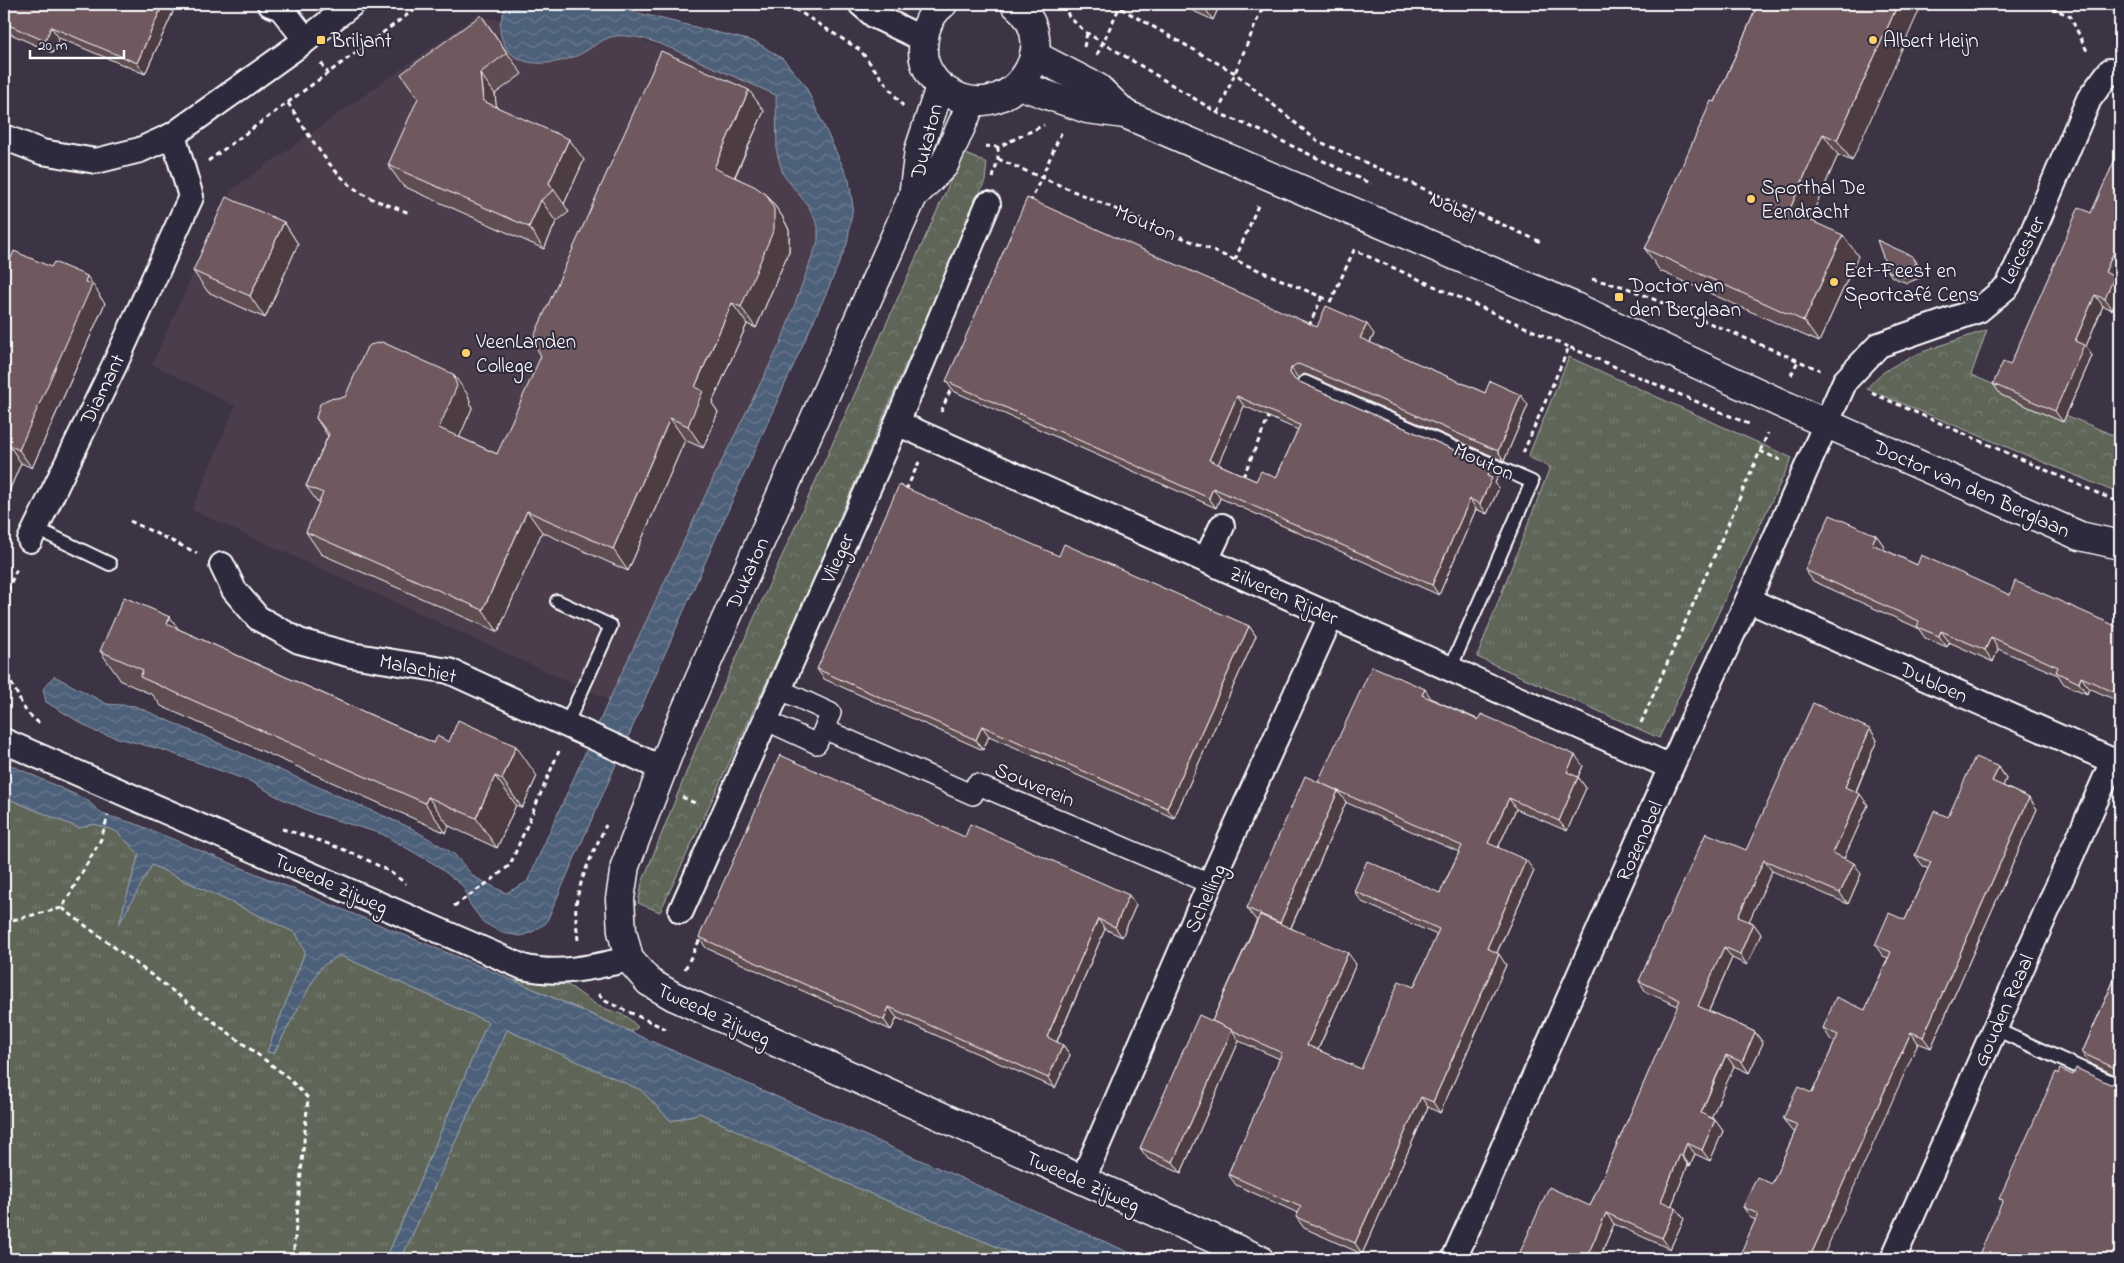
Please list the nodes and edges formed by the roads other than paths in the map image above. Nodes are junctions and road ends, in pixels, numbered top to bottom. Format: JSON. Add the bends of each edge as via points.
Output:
{"nodes":[{"id":1,"x":270,"y":4,"type":"edge"},
{"id":2,"x":352,"y":4,"type":"edge"},
{"id":3,"x":862,"y":4,"type":"edge"},
{"id":4,"x":937,"y":5,"type":"edge"},
{"id":5,"x":1018,"y":5,"type":"edge"},
{"id":6,"x":923,"y":39,"type":"junction"},
{"id":7,"x":306,"y":40,"type":"junction"},
{"id":8,"x":1034,"y":55,"type":"junction"},
{"id":9,"x":2115,"y":72,"type":"edge"},
{"id":10,"x":1019,"y":86,"type":"junction"},
{"id":11,"x":940,"y":87,"type":"junction"},
{"id":12,"x":1080,"y":93,"type":"junction"},
{"id":13,"x":972,"y":102,"type":"junction"},
{"id":14,"x":173,"y":135,"type":"junction"},
{"id":15,"x":4,"y":137,"type":"edge"},
{"id":16,"x":913,"y":196,"type":"junction"},
{"id":17,"x":988,"y":204,"type":"dead end"},
{"id":18,"x":1305,"y":382,"type":"edge"},
{"id":19,"x":897,"y":423,"type":"junction"},
{"id":20,"x":1826,"y":423,"type":"junction"},
{"id":21,"x":1222,"y":526,"type":"dead end"},
{"id":22,"x":33,"y":534,"type":"joint"},
{"id":23,"x":2120,"y":545,"type":"edge"},
{"id":24,"x":1206,"y":560,"type":"junction"},
{"id":25,"x":110,"y":564,"type":"dead end"},
{"id":26,"x":222,"y":565,"type":"road end"},
{"id":27,"x":1748,"y":600,"type":"junction"},
{"id":28,"x":557,"y":601,"type":"dead end"},
{"id":29,"x":1331,"y":616,"type":"junction"},
{"id":30,"x":1450,"y":668,"type":"junction"},
{"id":31,"x":779,"y":689,"type":"junction"},
{"id":32,"x":766,"y":720,"type":"junction"},
{"id":33,"x":566,"y":723,"type":"junction"},
{"id":34,"x":824,"y":729,"type":"junction"},
{"id":35,"x":4,"y":740,"type":"edge"},
{"id":36,"x":2117,"y":762,"type":"edge"},
{"id":37,"x":1671,"y":767,"type":"junction"},
{"id":38,"x":662,"y":768,"type":"junction"},
{"id":39,"x":1210,"y":884,"type":"junction"},
{"id":40,"x":681,"y":911,"type":"dead end"},
{"id":41,"x":629,"y":959,"type":"junction"},
{"id":42,"x":1995,"y":1029,"type":"junction"},
{"id":43,"x":2120,"y":1086,"type":"edge"},
{"id":44,"x":1082,"y":1181,"type":"junction"},
{"id":45,"x":1259,"y":1259,"type":"edge"},
{"id":46,"x":1454,"y":1259,"type":"edge"},
{"id":47,"x":1893,"y":1259,"type":"edge"}],
"edges":[{"from":1,"to":7,"type":"street","via":[[281,8]]},
{"from":2,"to":7,"type":"street"},
{"from":3,"to":6,"type":"street","via":[[875,16]]},
{"from":4,"to":6,"type":"street"},
{"from":5,"to":8,"type":"street","via":[[1032,29]]},
{"from":6,"to":11,"type":"street","via":[[923,56]]},
{"from":7,"to":14,"type":"street"},
{"from":8,"to":10,"type":"street"},
{"from":8,"to":12,"type":"street","name":"Doctor van den Berglaan"},
{"from":9,"to":20,"type":"street","name":"Leicester","via":[[2089,99],[2008,286],[1980,310],[1879,345],[1845,381]]},
{"from":10,"to":12,"type":"street","name":"Doctor van den Berglaan"},
{"from":10,"to":13,"type":"street","via":[[1005,96]]},
{"from":11,"to":13,"type":"street","via":[[955,97]]},
{"from":11,"to":16,"type":"street","name":"Dukaton","via":[[920,150]]},
{"from":12,"to":20,"type":"street","name":"Doctor van den Berglaan","via":[[1087,109],[1125,114],[1271,176],[1573,306]]},
{"from":13,"to":16,"type":"street","name":"Dukaton","via":[[944,164]]},
{"from":14,"to":15,"type":"street","via":[[140,150],[96,161],[42,152]]},
{"from":14,"to":22,"type":"street","name":"Diamant","via":[[191,197]]},
{"from":16,"to":38,"type":"street","name":"Dukaton"},
{"from":17,"to":19,"type":"street","name":"Vlieger"},
{"from":18,"to":30,"type":"lane","name":"Mouton","via":[[1532,482]]},
{"from":19,"to":24,"type":"street","name":"Zilveren Rijder"},
{"from":19,"to":31,"type":"street","name":"Vlieger"},
{"from":20,"to":23,"type":"street","name":"Doctor van den Berglaan","via":[[2080,536]]},
{"from":20,"to":27,"type":"street","name":"Rozenobel"},
{"from":21,"to":24,"type":"street"},
{"from":22,"to":25,"type":"lane"},
{"from":24,"to":29,"type":"street","name":"Zilveren Rijder"},
{"from":26,"to":33,"type":"street","name":"Malachiet","via":[[234,590],[258,618],[299,641],[351,655],[448,670]]},
{"from":27,"to":36,"type":"street","name":"Dubloen"},
{"from":27,"to":37,"type":"street","name":"Rozenobel"},
{"from":28,"to":33,"type":"lane","via":[[611,626]]},
{"from":29,"to":30,"type":"street","name":"Zilveren Rijder"},
{"from":29,"to":39,"type":"street","name":"Schelling"},
{"from":30,"to":37,"type":"street","name":"Zilveren Rijder"},
{"from":31,"to":32,"type":"street","name":"Vlieger"},
{"from":31,"to":34,"type":"street","via":[[831,713]]},
{"from":32,"to":34,"type":"street","via":[[817,744]]},
{"from":32,"to":40,"type":"street","name":"Vlieger"},
{"from":33,"to":38,"type":"street","name":"Malachiet"},
{"from":34,"to":39,"type":"street","name":"Souverein","via":[[973,796],[976,784]]},
{"from":35,"to":41,"type":"street","name":"Tweede Zijweg","via":[[523,967],[541,972],[586,969]]},
{"from":36,"to":42,"type":"street","name":"Gouden Reaal"},
{"from":37,"to":46,"type":"street","name":"Rozenobel"},
{"from":38,"to":41,"type":"street","name":"Dukaton","via":[[625,866],[620,899],[622,931]]},
{"from":39,"to":44,"type":"street","name":"Schelling"},
{"from":41,"to":44,"type":"street","name":"Tweede Zijweg","via":[[649,982],[673,996]]},
{"from":42,"to":43,"type":"lane"},
{"from":42,"to":47,"type":"street","name":"Gouden Reaal"},
{"from":44,"to":45,"type":"street","name":"Tweede Zijweg"}]}
